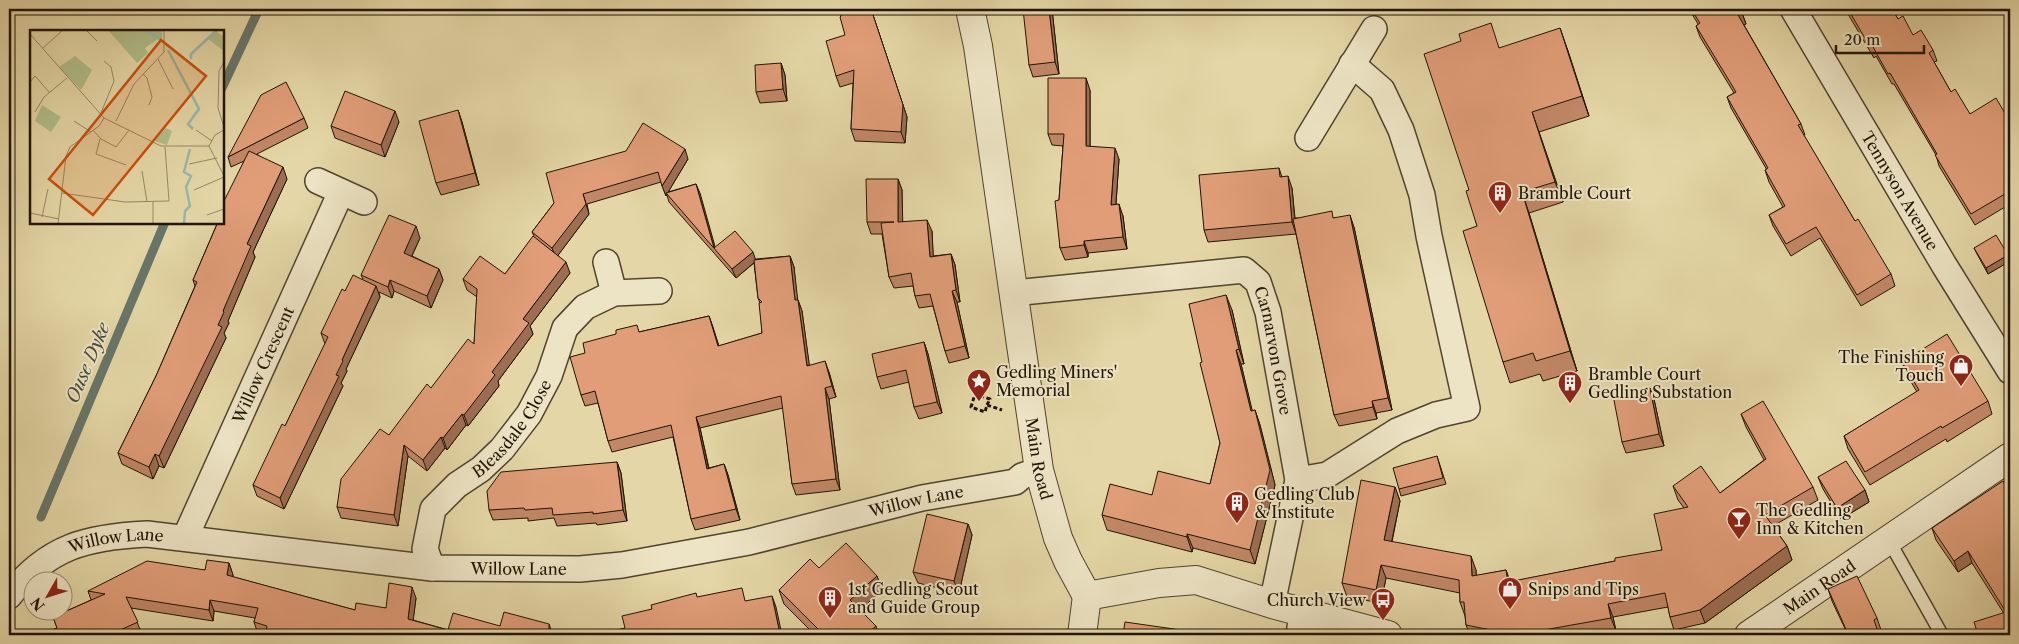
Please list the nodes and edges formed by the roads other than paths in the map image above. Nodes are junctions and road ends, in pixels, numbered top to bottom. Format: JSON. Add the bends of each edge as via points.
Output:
{"nodes":[{"id":1,"x":970,"y":9,"type":"edge"},
{"id":2,"x":1793,"y":9,"type":"edge"},
{"id":3,"x":1374,"y":29,"type":"dead end"},
{"id":4,"x":1352,"y":64,"type":"junction"},
{"id":5,"x":1308,"y":138,"type":"dead end"},
{"id":6,"x":318,"y":181,"type":"dead end"},
{"id":7,"x":341,"y":192,"type":"junction"},
{"id":8,"x":364,"y":202,"type":"dead end"},
{"id":9,"x":606,"y":262,"type":"dead end"},
{"id":10,"x":659,"y":291,"type":"dead end"},
{"id":11,"x":614,"y":293,"type":"junction"},
{"id":12,"x":1014,"y":293,"type":"junction"},
{"id":13,"x":2010,"y":371,"type":"edge"},
{"id":14,"x":2010,"y":457,"type":"edge"},
{"id":15,"x":1039,"y":470,"type":"junction"},
{"id":16,"x":1298,"y":480,"type":"junction"},
{"id":17,"x":185,"y":538,"type":"junction"},
{"id":18,"x":1888,"y":539,"type":"junction"},
{"id":19,"x":432,"y":568,"type":"junction"},
{"id":20,"x":9,"y":596,"type":"edge"},
{"id":21,"x":1087,"y":596,"type":"junction"},
{"id":22,"x":1272,"y":604,"type":"junction"},
{"id":23,"x":1301,"y":624,"type":"edge"},
{"id":24,"x":1082,"y":635,"type":"edge"},
{"id":25,"x":1388,"y":635,"type":"edge"},
{"id":26,"x":1749,"y":635,"type":"edge"},
{"id":27,"x":1942,"y":635,"type":"edge"}],
"edges":[{"from":1,"to":12,"type":"street","name":"Main Road"},
{"from":2,"to":13,"type":"street","name":"Tennyson Avenue"},
{"from":3,"to":4,"type":"street"},
{"from":4,"to":5,"type":"street"},
{"from":4,"to":16,"type":"street","via":[[1382,90],[1401,130],[1422,195],[1467,408],[1436,415],[1397,431],[1327,474]]},
{"from":6,"to":7,"type":"street"},
{"from":7,"to":8,"type":"street"},
{"from":7,"to":17,"type":"street","name":"Willow Crescent"},
{"from":9,"to":11,"type":"street"},
{"from":10,"to":11,"type":"street","name":"Bleasdale Close"},
{"from":11,"to":19,"type":"street","name":"Bleasdale Close","via":[[585,307],[565,328],[549,376],[529,414],[502,449],[481,469],[456,485],[432,509],[425,549]]},
{"from":12,"to":15,"type":"street","name":"Main Road"},
{"from":12,"to":16,"type":"street","name":"Carnarvon Grove","via":[[1244,270],[1258,282],[1268,312]]},
{"from":14,"to":18,"type":"street","name":"Main Road"},
{"from":15,"to":19,"type":"street","name":"Willow Lane","via":[[1015,482],[922,498],[749,542],[622,565],[580,569]]},
{"from":15,"to":21,"type":"street","name":"Main Road","via":[[1058,538]]},
{"from":16,"to":22,"type":"street","name":"Carnarvon Grove"},
{"from":17,"to":19,"type":"street","name":"Willow Lane"},
{"from":17,"to":20,"type":"street","name":"Willow Lane","via":[[147,534],[89,540],[38,564]]},
{"from":18,"to":26,"type":"street","name":"Main Road"},
{"from":18,"to":27,"type":"lane"},
{"from":21,"to":22,"type":"street","via":[[1196,580]]},
{"from":21,"to":24,"type":"street"},
{"from":22,"to":23,"type":"street"},
{"from":23,"to":25,"type":"street"}]}
